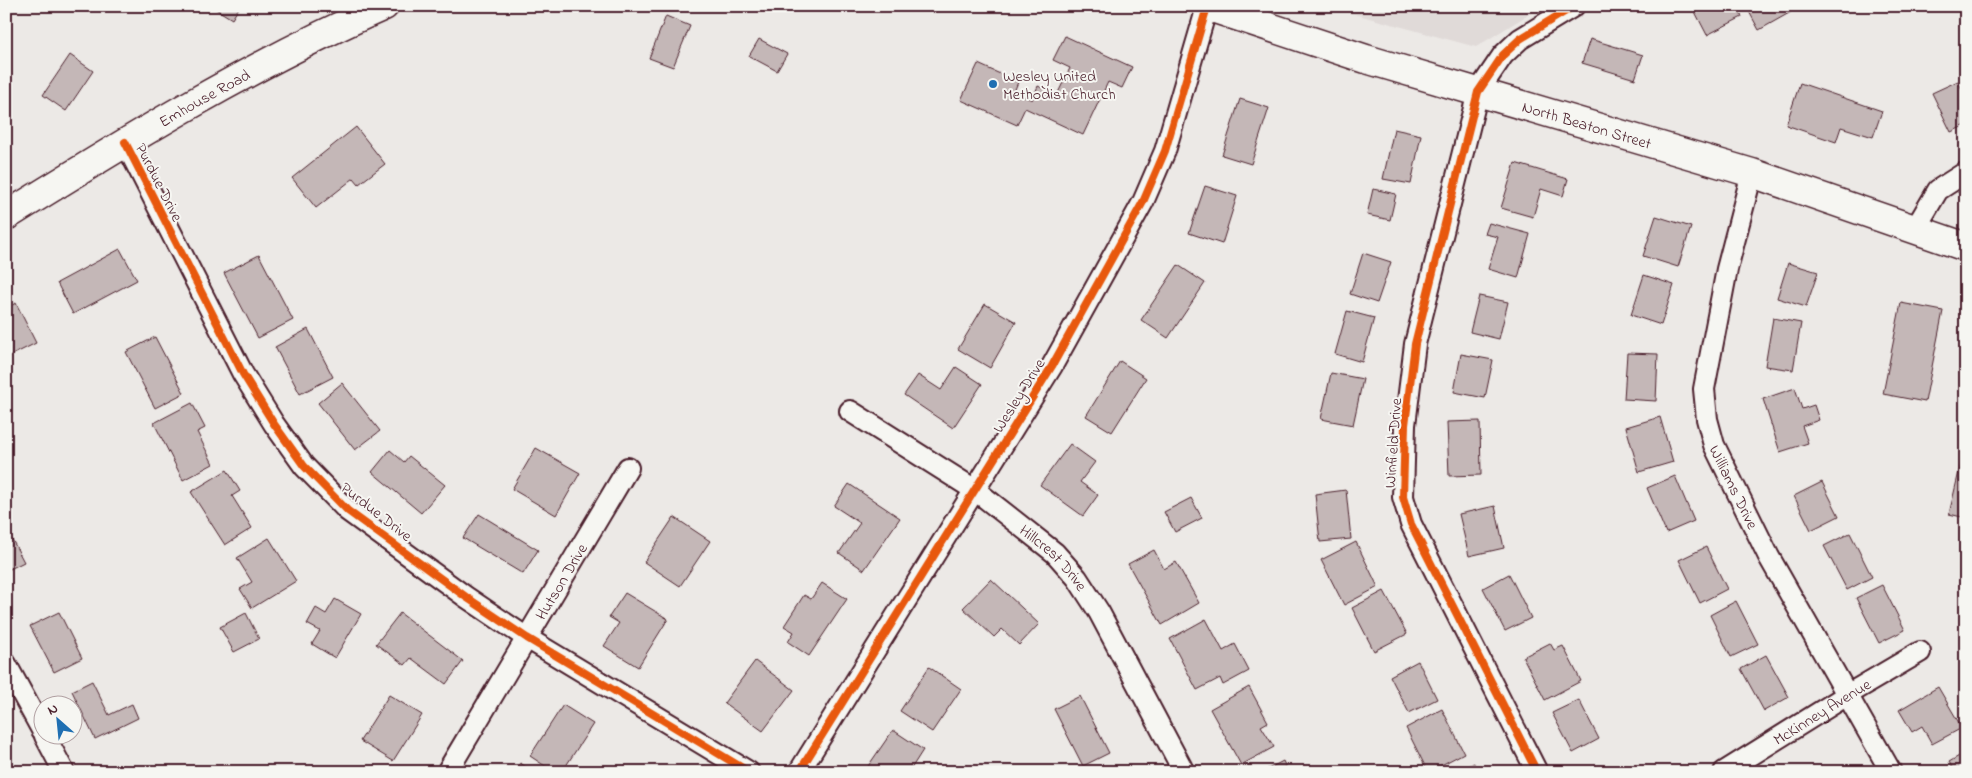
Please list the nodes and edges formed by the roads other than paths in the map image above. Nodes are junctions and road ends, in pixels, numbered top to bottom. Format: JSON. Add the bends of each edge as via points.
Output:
{"nodes":[{"id":1,"x":384,"y":6,"type":"edge"},
{"id":2,"x":1207,"y":6,"type":"edge"},
{"id":3,"x":1574,"y":6,"type":"edge"},
{"id":4,"x":1478,"y":92,"type":"junction"},
{"id":5,"x":125,"y":142,"type":"junction"},
{"id":6,"x":1966,"y":172,"type":"edge"},
{"id":7,"x":1752,"y":173,"type":"junction"},
{"id":8,"x":6,"y":216,"type":"edge"},
{"id":9,"x":1915,"y":229,"type":"junction"},
{"id":10,"x":1966,"y":247,"type":"edge"},
{"id":11,"x":850,"y":411,"type":"dead end"},
{"id":12,"x":628,"y":468,"type":"dead end"},
{"id":13,"x":975,"y":490,"type":"junction"},
{"id":14,"x":527,"y":638,"type":"junction"},
{"id":15,"x":1920,"y":652,"type":"dead end"},
{"id":16,"x":6,"y":664,"type":"edge"},
{"id":17,"x":1847,"y":695,"type":"junction"},
{"id":18,"x":32,"y":712,"type":"edge"},
{"id":19,"x":51,"y":746,"type":"edge"},
{"id":20,"x":64,"y":772,"type":"edge"},
{"id":21,"x":447,"y":772,"type":"edge"},
{"id":22,"x":749,"y":772,"type":"edge"},
{"id":23,"x":799,"y":772,"type":"edge"},
{"id":24,"x":1184,"y":772,"type":"edge"},
{"id":25,"x":1537,"y":772,"type":"edge"},
{"id":26,"x":1724,"y":772,"type":"edge"},
{"id":27,"x":1891,"y":772,"type":"edge"}],
"edges":[{"from":1,"to":5,"type":"main road","name":"Emhouse Road","via":[[324,33]]},
{"from":2,"to":4,"type":"main road","name":"North Beaton Street"},
{"from":2,"to":13,"type":"street","name":"Wesley Drive","via":[[1165,151],[1143,202],[1052,366]]},
{"from":3,"to":4,"type":"street","name":"Winfield Drive","via":[[1520,39],[1503,54]]},
{"from":4,"to":7,"type":"main road","name":"North Beaton Street"},
{"from":4,"to":25,"type":"street","name":"Winfield Drive","via":[[1416,344],[1405,425],[1403,497],[1410,524]]},
{"from":5,"to":8,"type":"main road","name":"Emhouse Road"},
{"from":5,"to":14,"type":"street","name":"Purdue Drive","via":[[243,374],[304,466],[348,510]]},
{"from":6,"to":9,"type":"street","via":[[1938,190]]},
{"from":7,"to":9,"type":"main road","name":"North Beaton Street"},
{"from":7,"to":17,"type":"street","name":"Williams Drive","via":[[1726,269],[1704,389],[1707,419],[1714,445],[1769,557]]},
{"from":9,"to":10,"type":"main road","name":"North Beaton Street"},
{"from":11,"to":13,"type":"street","name":"Hillcrest Drive"},
{"from":12,"to":14,"type":"street","name":"Hutson Drive"},
{"from":13,"to":23,"type":"street","name":"Wesley Drive"},
{"from":13,"to":24,"type":"street","name":"Hillcrest Drive","via":[[1055,553],[1077,578],[1099,612]]},
{"from":14,"to":21,"type":"street","name":"Hutson Drive"},
{"from":14,"to":22,"type":"street","name":"Purdue Drive"},
{"from":15,"to":17,"type":"street","name":"McKinney Avenue"},
{"from":16,"to":18,"type":"street"},
{"from":17,"to":26,"type":"street","name":"McKinney Avenue"},
{"from":17,"to":27,"type":"street","name":"Williams Drive"},
{"from":19,"to":20,"type":"street"}]}
